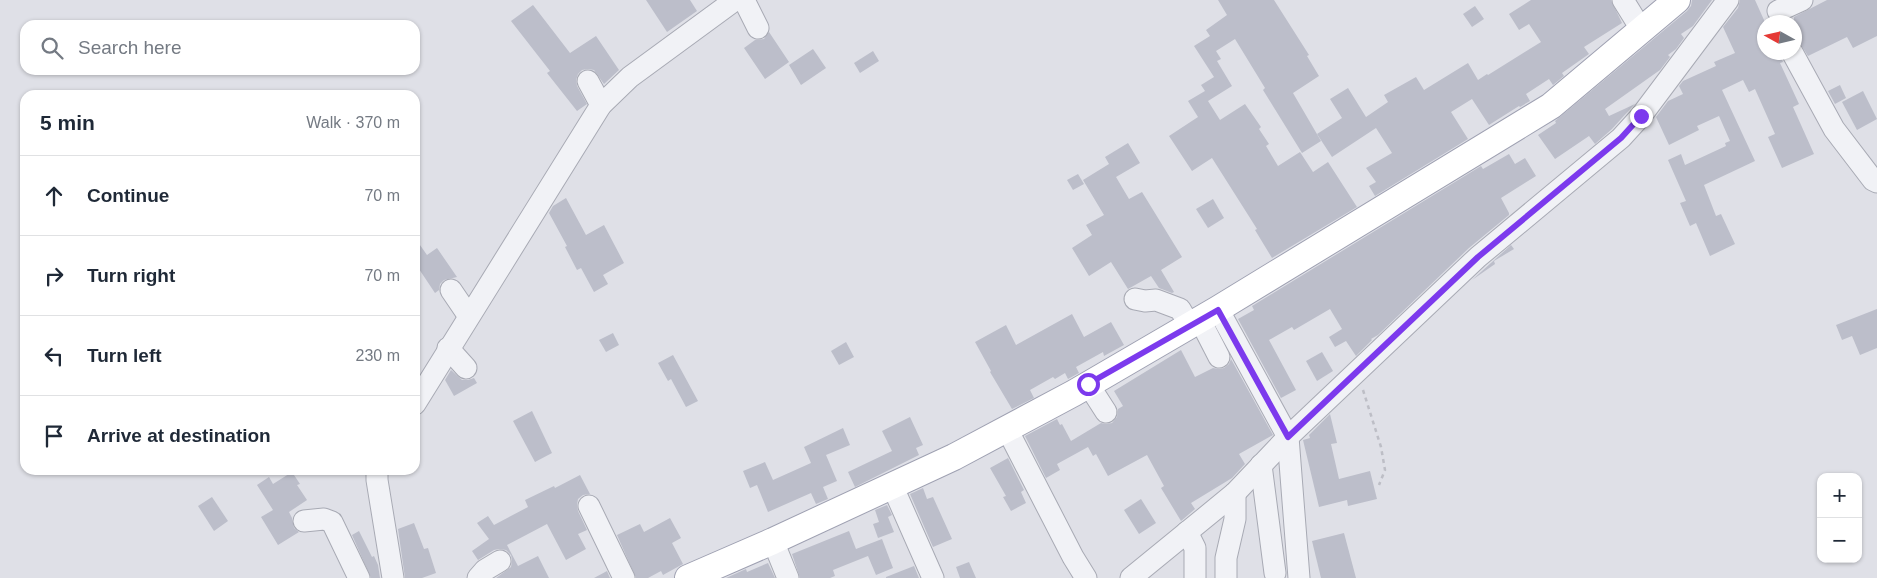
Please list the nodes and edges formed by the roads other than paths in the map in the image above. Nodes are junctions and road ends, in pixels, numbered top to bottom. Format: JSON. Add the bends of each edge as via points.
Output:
{"nodes":[{"id":1,"x":735,"y":0,"type":"edge"},
{"id":2,"x":744,"y":0,"type":"edge"},
{"id":3,"x":1623,"y":0,"type":"edge"},
{"id":4,"x":1676,"y":0,"type":"edge"},
{"id":5,"x":1728,"y":0,"type":"edge"},
{"id":6,"x":1802,"y":0,"type":"edge"},
{"id":7,"x":1778,"y":11,"type":"edge"},
{"id":8,"x":758,"y":28,"type":"dead end"},
{"id":9,"x":1641,"y":30,"type":"junction"},
{"id":10,"x":1796,"y":60,"type":"edge"},
{"id":11,"x":588,"y":81,"type":"dead end"},
{"id":12,"x":601,"y":104,"type":"junction"},
{"id":13,"x":1877,"y":182,"type":"edge"},
{"id":14,"x":451,"y":290,"type":"dead end"},
{"id":15,"x":1135,"y":298,"type":"dead end"},
{"id":16,"x":468,"y":316,"type":"junction"},
{"id":17,"x":1203,"y":318,"type":"junction"},
{"id":18,"x":448,"y":348,"type":"junction"},
{"id":19,"x":1219,"y":357,"type":"dead end"},
{"id":20,"x":466,"y":368,"type":"dead end"},
{"id":21,"x":1088,"y":384,"type":"junction"},
{"id":22,"x":420,"y":396,"type":"edge"},
{"id":23,"x":1106,"y":412,"type":"dead end"},
{"id":24,"x":1008,"y":429,"type":"junction"},
{"id":25,"x":1288,"y":437,"type":"junction"},
{"id":26,"x":1261,"y":465,"type":"junction"},
{"id":27,"x":378,"y":475,"type":"edge"},
{"id":28,"x":892,"y":485,"type":"junction"},
{"id":29,"x":1235,"y":493,"type":"junction"},
{"id":30,"x":590,"y":506,"type":"dead end"},
{"id":31,"x":304,"y":521,"type":"dead end"},
{"id":32,"x":1188,"y":532,"type":"junction"},
{"id":33,"x":773,"y":541,"type":"junction"},
{"id":34,"x":500,"y":561,"type":"dead end"},
{"id":35,"x":1275,"y":573,"type":"dead end"},
{"id":36,"x":704,"y":575,"type":"edge"},
{"id":37,"x":1133,"y":577,"type":"edge"},
{"id":38,"x":359,"y":578,"type":"edge"},
{"id":39,"x":393,"y":578,"type":"edge"},
{"id":40,"x":478,"y":578,"type":"edge"},
{"id":41,"x":624,"y":578,"type":"edge"},
{"id":42,"x":788,"y":578,"type":"edge"},
{"id":43,"x":933,"y":578,"type":"edge"},
{"id":44,"x":1086,"y":578,"type":"edge"},
{"id":45,"x":1195,"y":578,"type":"edge"},
{"id":46,"x":1226,"y":578,"type":"edge"},
{"id":47,"x":1299,"y":578,"type":"edge"}],
"edges":[{"from":1,"to":12,"type":"street","via":[[630,77]]},
{"from":2,"to":8,"type":"street"},
{"from":3,"to":9,"type":"street"},
{"from":4,"to":9,"type":"main road"},
{"from":5,"to":25,"type":"street","via":[[1621,138],[1478,257]]},
{"from":6,"to":7,"type":"street"},
{"from":9,"to":17,"type":"main road","via":[[1551,106]]},
{"from":10,"to":13,"type":"street","via":[[1834,129]]},
{"from":11,"to":12,"type":"street"},
{"from":12,"to":16,"type":"street"},
{"from":14,"to":16,"type":"street"},
{"from":15,"to":17,"type":"street","via":[[1156,300]]},
{"from":16,"to":18,"type":"street"},
{"from":17,"to":19,"type":"street"},
{"from":17,"to":21,"type":"main road"},
{"from":17,"to":25,"type":"street"},
{"from":18,"to":20,"type":"street"},
{"from":18,"to":22,"type":"street"},
{"from":21,"to":23,"type":"street"},
{"from":21,"to":24,"type":"main road"},
{"from":24,"to":28,"type":"main road"},
{"from":24,"to":44,"type":"street"},
{"from":25,"to":26,"type":"street"},
{"from":25,"to":47,"type":"street"},
{"from":26,"to":29,"type":"street"},
{"from":26,"to":35,"type":"street"},
{"from":27,"to":39,"type":"street"},
{"from":28,"to":33,"type":"main road"},
{"from":28,"to":43,"type":"street"},
{"from":29,"to":32,"type":"street"},
{"from":29,"to":46,"type":"street","via":[[1235,519],[1226,558]]},
{"from":30,"to":41,"type":"street"},
{"from":31,"to":38,"type":"street","via":[[324,519],[332,522]]},
{"from":32,"to":37,"type":"street"},
{"from":32,"to":45,"type":"street","via":[[1194,548]]},
{"from":33,"to":36,"type":"main road"},
{"from":33,"to":42,"type":"street"},
{"from":34,"to":40,"type":"street"}]}
